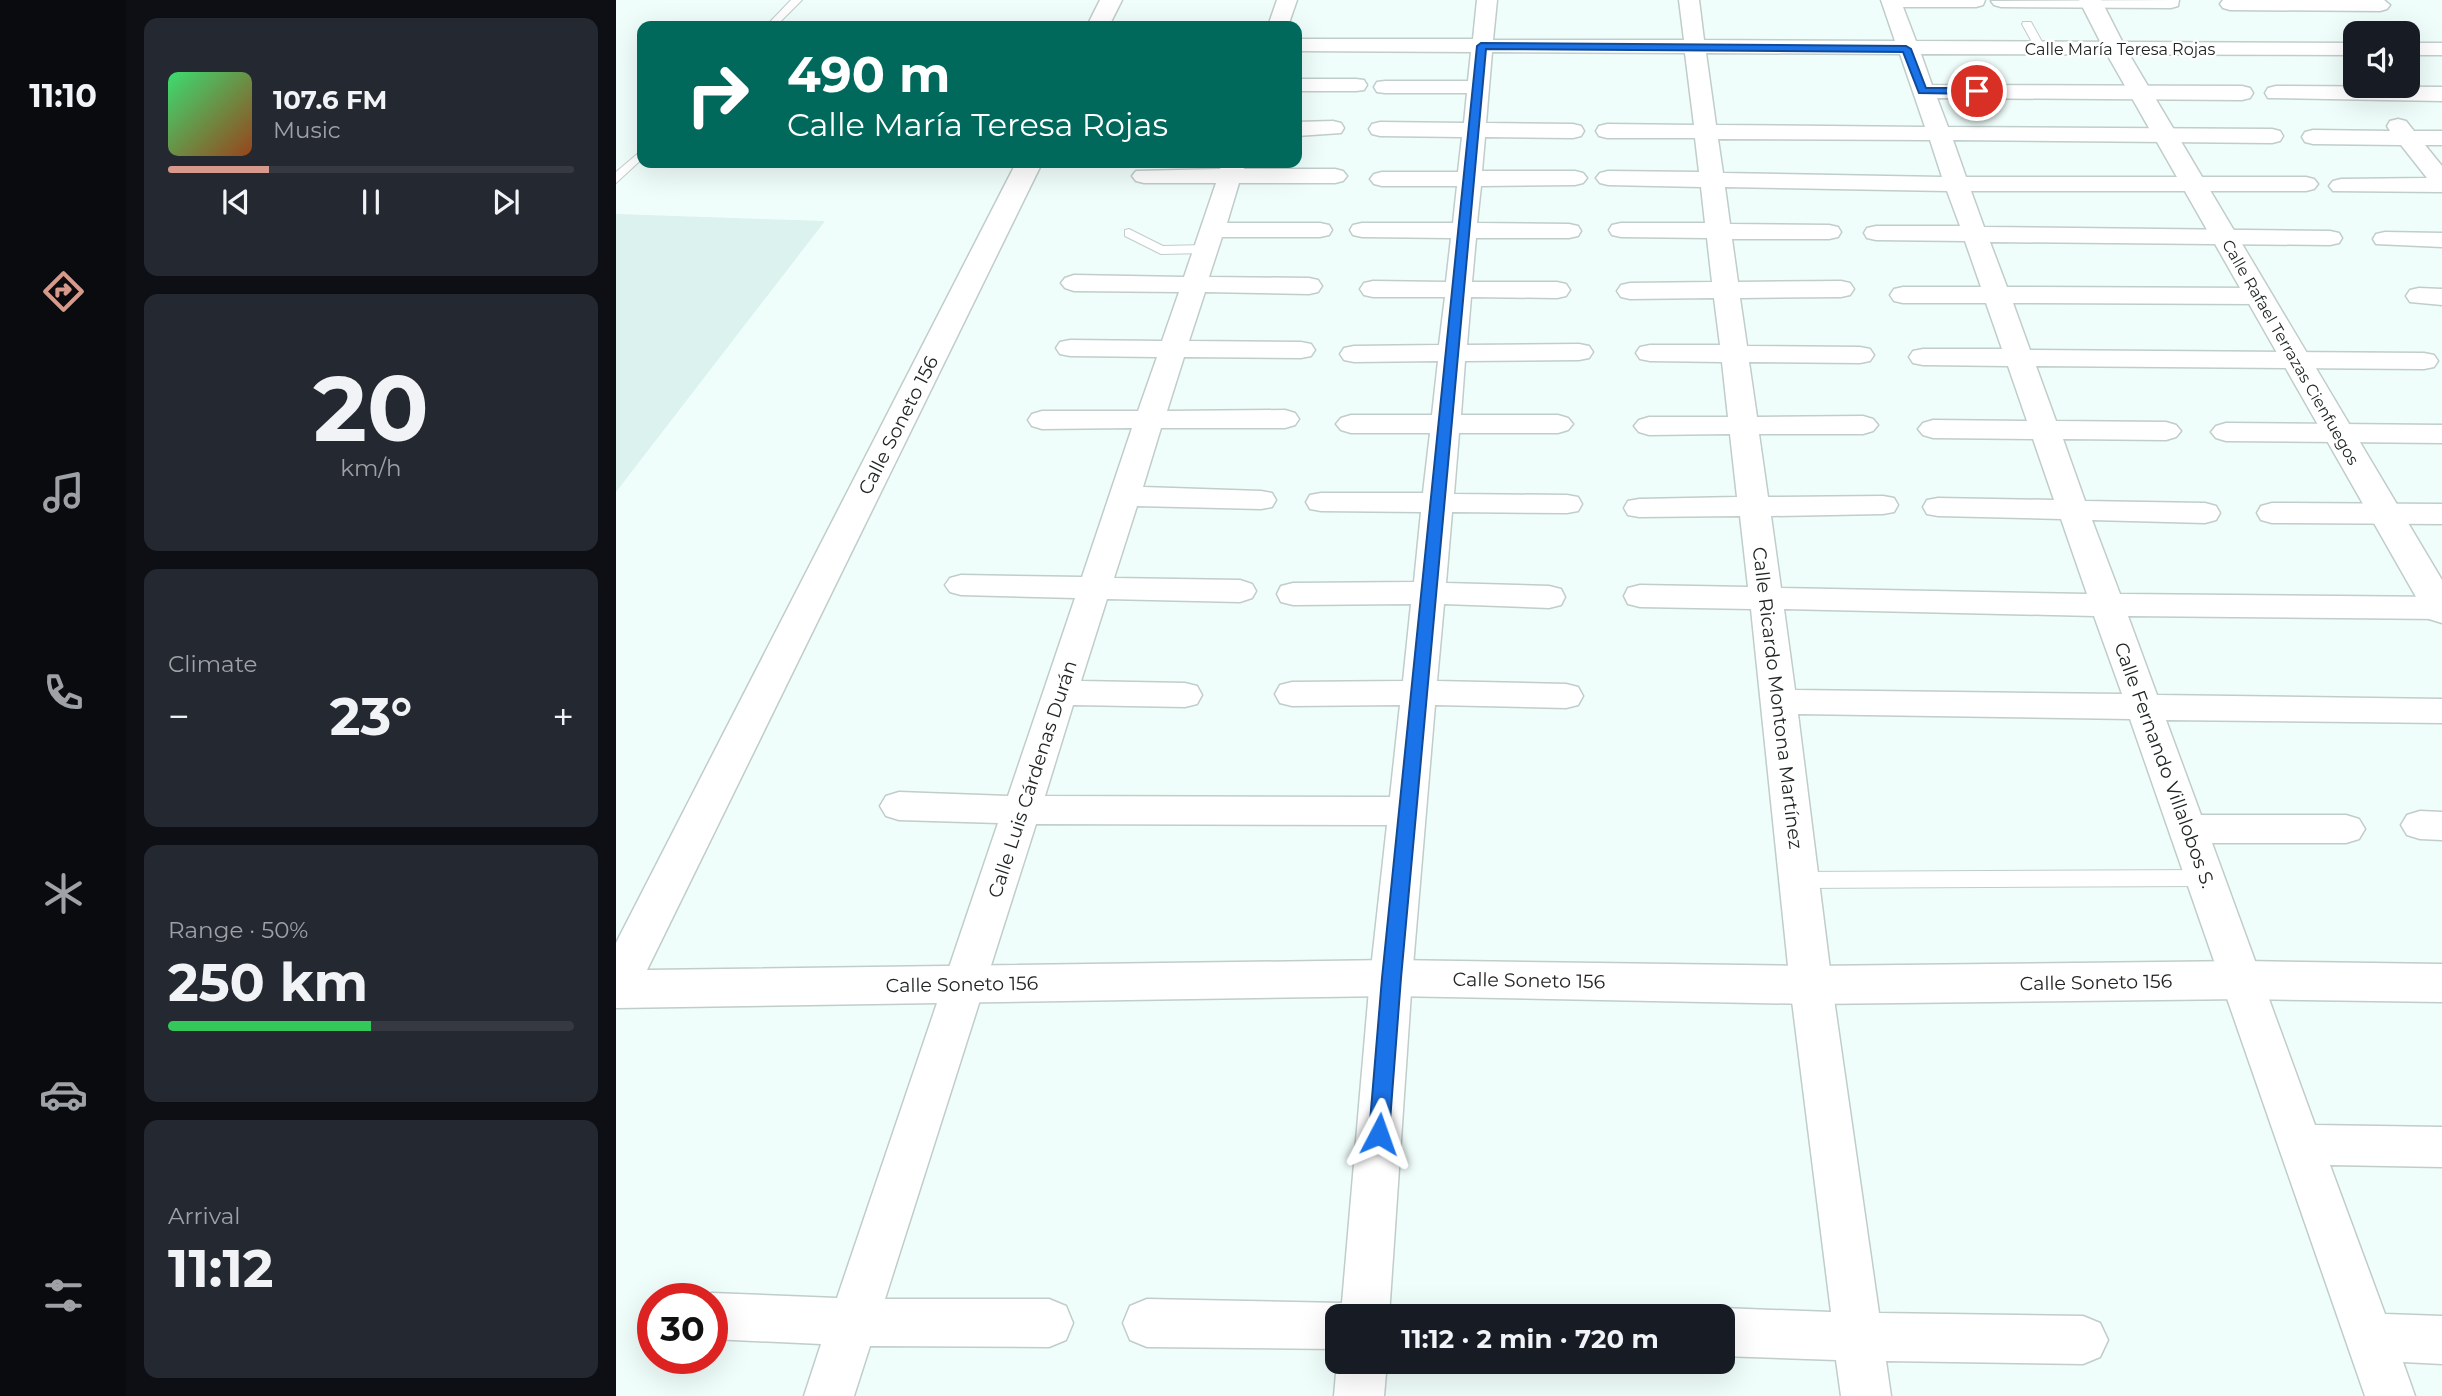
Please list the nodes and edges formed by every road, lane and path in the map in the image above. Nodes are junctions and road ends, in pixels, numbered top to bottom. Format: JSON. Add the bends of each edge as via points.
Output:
{"nodes":[{"id":1,"x":797,"y":0,"type":"edge"},
{"id":2,"x":1111,"y":0,"type":"edge"},
{"id":3,"x":1287,"y":0,"type":"edge"},
{"id":4,"x":1487,"y":0,"type":"edge"},
{"id":5,"x":1689,"y":0,"type":"edge"},
{"id":6,"x":1891,"y":0,"type":"edge"},
{"id":7,"x":1976,"y":1,"type":"edge"},
{"id":8,"x":2001,"y":1,"type":"edge"},
{"id":9,"x":2090,"y":1,"type":"edge"},
{"id":10,"x":2171,"y":2,"type":"dead end"},
{"id":11,"x":2299,"y":2,"type":"edge"},
{"id":12,"x":2230,"y":4,"type":"dead end"},
{"id":13,"x":2380,"y":5,"type":"dead end"},
{"id":14,"x":776,"y":21,"type":"edge"},
{"id":15,"x":1100,"y":21,"type":"edge"},
{"id":16,"x":1280,"y":21,"type":"edge"},
{"id":17,"x":2027,"y":24,"type":"dead end"},
{"id":18,"x":1302,"y":45,"type":"edge"},
{"id":19,"x":1481,"y":46,"type":"junction"},
{"id":20,"x":1695,"y":47,"type":"junction"},
{"id":21,"x":1729,"y":47,"type":"junction"},
{"id":22,"x":1871,"y":48,"type":"junction"},
{"id":23,"x":1906,"y":49,"type":"junction"},
{"id":24,"x":2040,"y":49,"type":"junction"},
{"id":25,"x":2115,"y":49,"type":"junction"},
{"id":26,"x":2420,"y":49,"type":"edge"},
{"id":27,"x":2442,"y":49,"type":"edge"},
{"id":28,"x":2343,"y":51,"type":"edge"},
{"id":29,"x":2343,"y":54,"type":"edge"},
{"id":30,"x":1302,"y":85,"type":"edge"},
{"id":31,"x":1356,"y":85,"type":"dead end"},
{"id":32,"x":1385,"y":87,"type":"dead end"},
{"id":33,"x":1478,"y":87,"type":"junction"},
{"id":34,"x":1922,"y":91,"type":"junction"},
{"id":35,"x":2343,"y":91,"type":"edge"},
{"id":36,"x":2141,"y":93,"type":"junction"},
{"id":37,"x":2242,"y":93,"type":"dead end"},
{"id":38,"x":2276,"y":93,"type":"dead end"},
{"id":39,"x":2420,"y":93,"type":"edge"},
{"id":40,"x":2442,"y":94,"type":"edge"},
{"id":41,"x":2376,"y":98,"type":"edge"},
{"id":42,"x":1333,"y":128,"type":"dead end"},
{"id":43,"x":1302,"y":129,"type":"edge"},
{"id":44,"x":1380,"y":129,"type":"dead end"},
{"id":45,"x":1473,"y":130,"type":"junction"},
{"id":46,"x":1573,"y":131,"type":"dead end"},
{"id":47,"x":1606,"y":131,"type":"dead end"},
{"id":48,"x":1706,"y":134,"type":"junction"},
{"id":49,"x":1938,"y":135,"type":"junction"},
{"id":50,"x":2168,"y":136,"type":"junction"},
{"id":51,"x":2272,"y":136,"type":"dead end"},
{"id":52,"x":2313,"y":137,"type":"dead end"},
{"id":53,"x":2408,"y":138,"type":"junction"},
{"id":54,"x":2442,"y":138,"type":"edge"},
{"id":55,"x":637,"y":158,"type":"edge"},
{"id":56,"x":1026,"y":168,"type":"edge"},
{"id":57,"x":1231,"y":170,"type":"edge"},
{"id":58,"x":1144,"y":176,"type":"dead end"},
{"id":59,"x":1335,"y":176,"type":"dead end"},
{"id":60,"x":1382,"y":178,"type":"dead end"},
{"id":61,"x":1576,"y":178,"type":"dead end"},
{"id":62,"x":1608,"y":178,"type":"dead end"},
{"id":63,"x":616,"y":179,"type":"edge"},
{"id":64,"x":1468,"y":179,"type":"junction"},
{"id":65,"x":1712,"y":182,"type":"junction"},
{"id":66,"x":2442,"y":183,"type":"edge"},
{"id":67,"x":1956,"y":184,"type":"junction"},
{"id":68,"x":2306,"y":184,"type":"dead end"},
{"id":69,"x":2195,"y":185,"type":"junction"},
{"id":70,"x":2341,"y":186,"type":"dead end"},
{"id":71,"x":1464,"y":229,"type":"junction"},
{"id":72,"x":1320,"y":230,"type":"dead end"},
{"id":73,"x":1362,"y":230,"type":"dead end"},
{"id":74,"x":1621,"y":230,"type":"dead end"},
{"id":75,"x":1569,"y":231,"type":"dead end"},
{"id":76,"x":1718,"y":231,"type":"junction"},
{"id":77,"x":1829,"y":232,"type":"dead end"},
{"id":78,"x":1129,"y":233,"type":"dead end"},
{"id":79,"x":1875,"y":233,"type":"dead end"},
{"id":80,"x":1973,"y":234,"type":"junction"},
{"id":81,"x":2225,"y":238,"type":"junction"},
{"id":82,"x":2330,"y":238,"type":"dead end"},
{"id":83,"x":1208,"y":239,"type":"junction"},
{"id":84,"x":2385,"y":239,"type":"dead end"},
{"id":85,"x":2442,"y":240,"type":"edge"},
{"id":86,"x":1074,"y":283,"type":"dead end"},
{"id":87,"x":1193,"y":286,"type":"junction"},
{"id":88,"x":1309,"y":286,"type":"dead end"},
{"id":89,"x":1458,"y":288,"type":"junction"},
{"id":90,"x":1373,"y":289,"type":"dead end"},
{"id":91,"x":1841,"y":289,"type":"dead end"},
{"id":92,"x":1556,"y":290,"type":"dead end"},
{"id":93,"x":1726,"y":290,"type":"junction"},
{"id":94,"x":1630,"y":291,"type":"dead end"},
{"id":95,"x":1903,"y":295,"type":"dead end"},
{"id":96,"x":2259,"y":296,"type":"junction"},
{"id":97,"x":1996,"y":297,"type":"junction"},
{"id":98,"x":1070,"y":348,"type":"dead end"},
{"id":99,"x":1172,"y":350,"type":"junction"},
{"id":100,"x":1301,"y":350,"type":"dead end"},
{"id":101,"x":1579,"y":352,"type":"dead end"},
{"id":102,"x":1650,"y":353,"type":"dead end"},
{"id":103,"x":1354,"y":354,"type":"dead end"},
{"id":104,"x":1451,"y":354,"type":"junction"},
{"id":105,"x":1734,"y":354,"type":"junction"},
{"id":106,"x":1860,"y":355,"type":"dead end"},
{"id":107,"x":1923,"y":356,"type":"dead end"},
{"id":108,"x":2018,"y":357,"type":"junction"},
{"id":109,"x":2297,"y":359,"type":"junction"},
{"id":110,"x":2424,"y":361,"type":"dead end"},
{"id":111,"x":1285,"y":419,"type":"dead end"},
{"id":112,"x":1042,"y":420,"type":"dead end"},
{"id":113,"x":1149,"y":421,"type":"junction"},
{"id":114,"x":1351,"y":424,"type":"dead end"},
{"id":115,"x":1558,"y":424,"type":"dead end"},
{"id":116,"x":1445,"y":425,"type":"junction"},
{"id":117,"x":1863,"y":425,"type":"dead end"},
{"id":118,"x":1648,"y":426,"type":"dead end"},
{"id":119,"x":1744,"y":427,"type":"junction"},
{"id":120,"x":1933,"y":429,"type":"dead end"},
{"id":121,"x":2044,"y":429,"type":"junction"},
{"id":122,"x":2166,"y":431,"type":"dead end"},
{"id":123,"x":2226,"y":432,"type":"dead end"},
{"id":124,"x":2339,"y":434,"type":"junction"},
{"id":125,"x":2442,"y":434,"type":"edge"},
{"id":126,"x":1124,"y":496,"type":"junction"},
{"id":127,"x":1261,"y":500,"type":"dead end"},
{"id":128,"x":1321,"y":502,"type":"dead end"},
{"id":129,"x":1437,"y":504,"type":"junction"},
{"id":130,"x":1567,"y":504,"type":"dead end"},
{"id":131,"x":1883,"y":505,"type":"dead end"},
{"id":132,"x":1754,"y":506,"type":"junction"},
{"id":133,"x":1938,"y":507,"type":"dead end"},
{"id":134,"x":1639,"y":508,"type":"dead end"},
{"id":135,"x":2073,"y":509,"type":"junction"},
{"id":136,"x":2205,"y":513,"type":"dead end"},
{"id":137,"x":2272,"y":513,"type":"dead end"},
{"id":138,"x":2442,"y":514,"type":"edge"},
{"id":139,"x":2386,"y":515,"type":"junction"},
{"id":140,"x":961,"y":585,"type":"dead end"},
{"id":141,"x":1094,"y":587,"type":"junction"},
{"id":142,"x":1240,"y":591,"type":"dead end"},
{"id":143,"x":1428,"y":593,"type":"junction"},
{"id":144,"x":1293,"y":594,"type":"dead end"},
{"id":145,"x":1640,"y":596,"type":"dead end"},
{"id":146,"x":1549,"y":597,"type":"dead end"},
{"id":147,"x":1765,"y":598,"type":"junction"},
{"id":148,"x":2108,"y":605,"type":"junction"},
{"id":149,"x":2441,"y":609,"type":"edge"},
{"id":150,"x":1060,"y":693,"type":"junction"},
{"id":151,"x":1420,"y":693,"type":"junction"},
{"id":152,"x":1293,"y":694,"type":"dead end"},
{"id":153,"x":1185,"y":695,"type":"dead end"},
{"id":154,"x":1566,"y":696,"type":"dead end"},
{"id":155,"x":1779,"y":702,"type":"junction"},
{"id":156,"x":2146,"y":709,"type":"junction"},
{"id":157,"x":2442,"y":711,"type":"edge"},
{"id":158,"x":900,"y":806,"type":"dead end"},
{"id":159,"x":1022,"y":810,"type":"junction"},
{"id":160,"x":1408,"y":811,"type":"junction"},
{"id":161,"x":2189,"y":829,"type":"junction"},
{"id":162,"x":2346,"y":829,"type":"dead end"},
{"id":163,"x":2206,"y":878,"type":"junction"},
{"id":164,"x":1800,"y":880,"type":"junction"},
{"id":165,"x":1391,"y":978,"type":"junction"},
{"id":166,"x":2244,"y":980,"type":"junction"},
{"id":167,"x":2442,"y":983,"type":"edge"},
{"id":168,"x":965,"y":984,"type":"junction"},
{"id":169,"x":1811,"y":985,"type":"junction"},
{"id":170,"x":616,"y":988,"type":"edge"},
{"id":171,"x":2302,"y":1146,"type":"junction"},
{"id":172,"x":2442,"y":1147,"type":"edge"},
{"id":173,"x":1366,"y":1304,"type":"edge"},
{"id":174,"x":728,"y":1317,"type":"edge"},
{"id":175,"x":853,"y":1322,"type":"junction"},
{"id":176,"x":1049,"y":1323,"type":"dead end"},
{"id":177,"x":1147,"y":1323,"type":"dead end"},
{"id":178,"x":1325,"y":1325,"type":"edge"},
{"id":179,"x":1735,"y":1332,"type":"edge"},
{"id":180,"x":1858,"y":1337,"type":"junction"},
{"id":181,"x":2370,"y":1337,"type":"junction"},
{"id":182,"x":2083,"y":1340,"type":"dead end"},
{"id":183,"x":2442,"y":1340,"type":"edge"},
{"id":184,"x":1361,"y":1374,"type":"edge"},
{"id":185,"x":829,"y":1396,"type":"edge"},
{"id":186,"x":1359,"y":1396,"type":"edge"},
{"id":187,"x":1866,"y":1396,"type":"edge"},
{"id":188,"x":2390,"y":1396,"type":"edge"}],
"edges":[{"from":1,"to":14,"type":"lane"},
{"from":2,"to":15,"type":"street"},
{"from":3,"to":16,"type":"street"},
{"from":4,"to":19,"type":"street"},
{"from":5,"to":20,"type":"street","name":"Calle Ricardo Montona Martínez"},
{"from":6,"to":7,"type":"street"},
{"from":6,"to":23,"type":"street","name":"Calle Fernando Villalobos S."},
{"from":8,"to":9,"type":"street"},
{"from":9,"to":10,"type":"street"},
{"from":9,"to":25,"type":"street","name":"Calle Rafael Terrazas Cienfuegos"},
{"from":11,"to":12,"type":"street"},
{"from":11,"to":13,"type":"street"},
{"from":11,"to":28,"type":"street"},
{"from":17,"to":24,"type":"lane"},
{"from":18,"to":19,"type":"street"},
{"from":19,"to":20,"type":"street"},
{"from":19,"to":33,"type":"street"},
{"from":20,"to":21,"type":"street"},
{"from":20,"to":48,"type":"street","name":"Calle Ricardo Montona Martínez"},
{"from":21,"to":22,"type":"street","via":[[1760,60],[1800,66],[1840,62]]},
{"from":21,"to":22,"type":"street","via":[[1752,33],[1791,28],[1839,33]]},
{"from":22,"to":23,"type":"street","name":"Calle María Teresa Rojas"},
{"from":23,"to":24,"type":"street","name":"Calle María Teresa Rojas"},
{"from":23,"to":34,"type":"street","name":"Calle Fernando Villalobos S."},
{"from":24,"to":25,"type":"street","name":"Calle María Teresa Rojas"},
{"from":25,"to":29,"type":"street","name":"Calle María Teresa Rojas"},
{"from":25,"to":36,"type":"street","name":"Calle Rafael Terrazas Cienfuegos"},
{"from":26,"to":27,"type":"street"},
{"from":30,"to":31,"type":"street"},
{"from":32,"to":33,"type":"street"},
{"from":33,"to":45,"type":"street"},
{"from":34,"to":36,"type":"street"},
{"from":34,"to":49,"type":"street","name":"Calle Fernando Villalobos S."},
{"from":35,"to":38,"type":"street"},
{"from":36,"to":37,"type":"street"},
{"from":36,"to":50,"type":"street","name":"Calle Rafael Terrazas Cienfuegos"},
{"from":39,"to":40,"type":"street"},
{"from":41,"to":53,"type":"street"},
{"from":42,"to":43,"type":"street"},
{"from":44,"to":45,"type":"street"},
{"from":45,"to":46,"type":"street"},
{"from":45,"to":64,"type":"street"},
{"from":47,"to":48,"type":"street"},
{"from":48,"to":49,"type":"street"},
{"from":48,"to":65,"type":"street","name":"Calle Ricardo Montona Martínez"},
{"from":49,"to":50,"type":"street"},
{"from":49,"to":67,"type":"street","name":"Calle Fernando Villalobos S."},
{"from":50,"to":51,"type":"street"},
{"from":50,"to":69,"type":"street","name":"Calle Rafael Terrazas Cienfuegos"},
{"from":52,"to":53,"type":"street"},
{"from":53,"to":54,"type":"street"},
{"from":53,"to":66,"type":"street"},
{"from":55,"to":63,"type":"lane"},
{"from":56,"to":170,"type":"street","name":"Calle Soneto 156"},
{"from":57,"to":58,"type":"street"},
{"from":57,"to":59,"type":"street"},
{"from":57,"to":83,"type":"street","name":"Calle Luis Cárdenas Durán"},
{"from":60,"to":64,"type":"street"},
{"from":61,"to":64,"type":"street"},
{"from":62,"to":65,"type":"street"},
{"from":64,"to":71,"type":"street"},
{"from":65,"to":67,"type":"street"},
{"from":65,"to":76,"type":"street","name":"Calle Ricardo Montona Martínez"},
{"from":66,"to":70,"type":"street"},
{"from":67,"to":69,"type":"street"},
{"from":67,"to":80,"type":"street","name":"Calle Fernando Villalobos S."},
{"from":68,"to":69,"type":"street"},
{"from":69,"to":81,"type":"street","name":"Calle Rafael Terrazas Cienfuegos"},
{"from":71,"to":73,"type":"street"},
{"from":71,"to":75,"type":"street"},
{"from":71,"to":89,"type":"street"},
{"from":72,"to":83,"type":"street"},
{"from":74,"to":76,"type":"street"},
{"from":76,"to":77,"type":"street"},
{"from":76,"to":93,"type":"street","name":"Calle Ricardo Montona Martínez"},
{"from":78,"to":83,"type":"lane","via":[[1161,250]]},
{"from":79,"to":80,"type":"street"},
{"from":80,"to":81,"type":"street"},
{"from":80,"to":97,"type":"street","name":"Calle Fernando Villalobos S."},
{"from":81,"to":82,"type":"street"},
{"from":81,"to":96,"type":"street","name":"Calle Rafael Terrazas Cienfuegos"},
{"from":83,"to":87,"type":"street","name":"Calle Luis Cárdenas Durán"},
{"from":84,"to":85,"type":"street"},
{"from":86,"to":87,"type":"street"},
{"from":87,"to":88,"type":"street"},
{"from":87,"to":99,"type":"street","name":"Calle Luis Cárdenas Durán"},
{"from":89,"to":90,"type":"street"},
{"from":89,"to":92,"type":"street"},
{"from":89,"to":104,"type":"street"},
{"from":91,"to":93,"type":"street"},
{"from":93,"to":94,"type":"street"},
{"from":93,"to":105,"type":"street","name":"Calle Ricardo Montona Martínez"},
{"from":95,"to":97,"type":"street"},
{"from":96,"to":97,"type":"street"},
{"from":96,"to":109,"type":"street","name":"Calle Rafael Terrazas Cienfuegos"},
{"from":97,"to":108,"type":"street","name":"Calle Fernando Villalobos S."},
{"from":98,"to":99,"type":"street"},
{"from":99,"to":100,"type":"street"},
{"from":99,"to":113,"type":"street","name":"Calle Luis Cárdenas Durán"},
{"from":101,"to":104,"type":"street"},
{"from":102,"to":105,"type":"street"},
{"from":103,"to":104,"type":"street"},
{"from":104,"to":116,"type":"street"},
{"from":105,"to":106,"type":"street"},
{"from":105,"to":119,"type":"street","name":"Calle Ricardo Montona Martínez"},
{"from":107,"to":108,"type":"street"},
{"from":108,"to":109,"type":"street"},
{"from":108,"to":121,"type":"street","name":"Calle Fernando Villalobos S."},
{"from":109,"to":110,"type":"street"},
{"from":109,"to":124,"type":"street","name":"Calle Rafael Terrazas Cienfuegos"},
{"from":111,"to":113,"type":"street"},
{"from":112,"to":113,"type":"street"},
{"from":113,"to":126,"type":"street","name":"Calle Luis Cárdenas Durán"},
{"from":114,"to":116,"type":"street"},
{"from":115,"to":116,"type":"street"},
{"from":116,"to":129,"type":"street"},
{"from":117,"to":119,"type":"street"},
{"from":118,"to":119,"type":"street"},
{"from":119,"to":132,"type":"street","name":"Calle Ricardo Montona Martínez"},
{"from":120,"to":121,"type":"street"},
{"from":121,"to":122,"type":"street"},
{"from":121,"to":135,"type":"street","name":"Calle Fernando Villalobos S."},
{"from":123,"to":124,"type":"street"},
{"from":124,"to":125,"type":"street"},
{"from":124,"to":139,"type":"street","name":"Calle Rafael Terrazas Cienfuegos"},
{"from":126,"to":127,"type":"street"},
{"from":126,"to":141,"type":"street","name":"Calle Luis Cárdenas Durán"},
{"from":128,"to":129,"type":"street"},
{"from":129,"to":130,"type":"street"},
{"from":129,"to":143,"type":"street"},
{"from":131,"to":132,"type":"street"},
{"from":132,"to":134,"type":"street"},
{"from":132,"to":147,"type":"street","name":"Calle Ricardo Montona Martínez"},
{"from":133,"to":135,"type":"street"},
{"from":135,"to":136,"type":"street"},
{"from":135,"to":148,"type":"street","name":"Calle Fernando Villalobos S."},
{"from":137,"to":139,"type":"street"},
{"from":138,"to":139,"type":"street"},
{"from":139,"to":149,"type":"street","name":"Calle Rafael Terrazas Cienfuegos"},
{"from":140,"to":141,"type":"street"},
{"from":141,"to":142,"type":"street"},
{"from":141,"to":150,"type":"street","name":"Calle Luis Cárdenas Durán"},
{"from":143,"to":144,"type":"street"},
{"from":143,"to":146,"type":"street"},
{"from":143,"to":151,"type":"street"},
{"from":145,"to":147,"type":"street"},
{"from":147,"to":148,"type":"street"},
{"from":147,"to":155,"type":"street","name":"Calle Ricardo Montona Martínez"},
{"from":148,"to":149,"type":"street"},
{"from":148,"to":156,"type":"street","name":"Calle Fernando Villalobos S."},
{"from":150,"to":153,"type":"street"},
{"from":150,"to":159,"type":"street","name":"Calle Luis Cárdenas Durán"},
{"from":151,"to":152,"type":"street"},
{"from":151,"to":154,"type":"street"},
{"from":151,"to":160,"type":"street"},
{"from":155,"to":156,"type":"street"},
{"from":155,"to":164,"type":"street","name":"Calle Ricardo Montona Martínez"},
{"from":156,"to":157,"type":"street"},
{"from":156,"to":161,"type":"street","name":"Calle Fernando Villalobos S."},
{"from":158,"to":159,"type":"street"},
{"from":159,"to":160,"type":"street"},
{"from":159,"to":168,"type":"street","name":"Calle Luis Cárdenas Durán"},
{"from":160,"to":165,"type":"street"},
{"from":161,"to":162,"type":"street"},
{"from":161,"to":163,"type":"street","name":"Calle Fernando Villalobos S."},
{"from":163,"to":164,"type":"lane"},
{"from":163,"to":166,"type":"street","name":"Calle Fernando Villalobos S."},
{"from":164,"to":169,"type":"street","name":"Calle Ricardo Montona Martínez"},
{"from":165,"to":168,"type":"street","name":"Calle Soneto 156"},
{"from":165,"to":169,"type":"street","name":"Calle Soneto 156"},
{"from":165,"to":173,"type":"street"},
{"from":166,"to":167,"type":"street","name":"Calle Soneto 156"},
{"from":166,"to":169,"type":"street","name":"Calle Soneto 156"},
{"from":166,"to":171,"type":"street","name":"Calle Fernando Villalobos S."},
{"from":168,"to":170,"type":"street","name":"Calle Soneto 156"},
{"from":168,"to":175,"type":"street","name":"Calle Luis Cárdenas Durán"},
{"from":169,"to":180,"type":"street","name":"Calle Ricardo Montona Martínez"},
{"from":171,"to":172,"type":"street"},
{"from":171,"to":181,"type":"street","name":"Calle Fernando Villalobos S."},
{"from":174,"to":175,"type":"street"},
{"from":175,"to":176,"type":"street"},
{"from":175,"to":185,"type":"street","name":"Calle Luis Cárdenas Durán"},
{"from":177,"to":178,"type":"street"},
{"from":179,"to":180,"type":"street"},
{"from":180,"to":182,"type":"street"},
{"from":180,"to":187,"type":"street","name":"Calle Ricardo Montona Martínez"},
{"from":181,"to":183,"type":"street"},
{"from":181,"to":188,"type":"street","name":"Calle Fernando Villalobos S."},
{"from":184,"to":186,"type":"street"}]}
